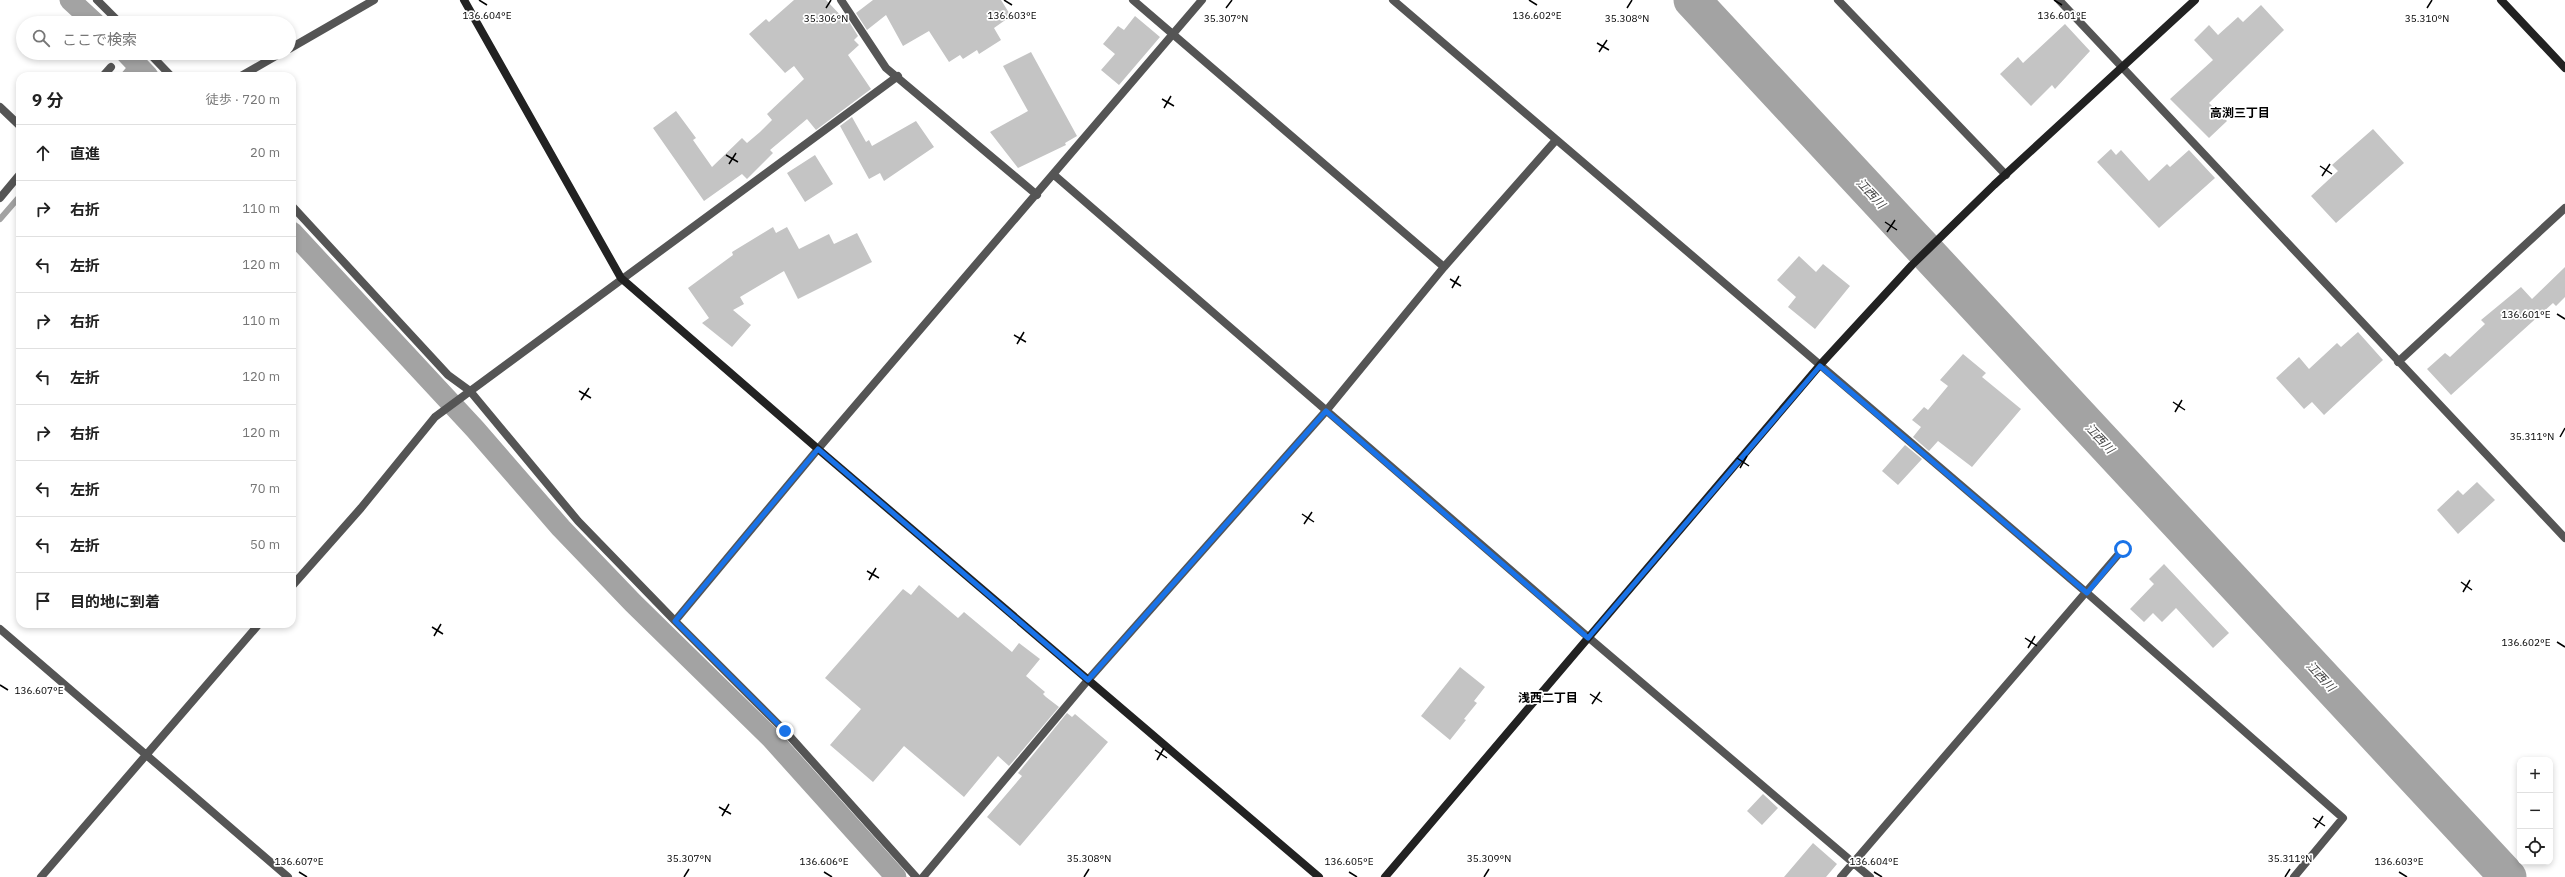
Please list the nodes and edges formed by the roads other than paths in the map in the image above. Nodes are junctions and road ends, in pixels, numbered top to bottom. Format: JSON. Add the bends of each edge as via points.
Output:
{"nodes":[{"id":1,"x":97,"y":0,"type":"edge"},
{"id":2,"x":374,"y":0,"type":"edge"},
{"id":3,"x":464,"y":0,"type":"edge"},
{"id":4,"x":841,"y":0,"type":"edge"},
{"id":5,"x":1133,"y":0,"type":"edge"},
{"id":6,"x":1202,"y":0,"type":"edge"},
{"id":7,"x":1393,"y":0,"type":"edge"},
{"id":8,"x":1838,"y":0,"type":"edge"},
{"id":9,"x":2059,"y":0,"type":"edge"},
{"id":10,"x":2195,"y":0,"type":"edge"},
{"id":11,"x":2501,"y":0,"type":"edge"},
{"id":12,"x":113,"y":16,"type":"edge"},
{"id":13,"x":1172,"y":34,"type":"junction"},
{"id":14,"x":296,"y":44,"type":"edge"},
{"id":15,"x":156,"y":60,"type":"edge"},
{"id":16,"x":269,"y":60,"type":"edge"},
{"id":17,"x":111,"y":67,"type":"dead end"},
{"id":18,"x":2121,"y":68,"type":"junction"},
{"id":19,"x":2565,"y":68,"type":"edge"},
{"id":20,"x":107,"y":72,"type":"edge"},
{"id":21,"x":167,"y":72,"type":"edge"},
{"id":22,"x":248,"y":72,"type":"edge"},
{"id":23,"x":898,"y":76,"type":"junction"},
{"id":24,"x":0,"y":107,"type":"edge"},
{"id":25,"x":16,"y":122,"type":"edge"},
{"id":26,"x":1556,"y":140,"type":"junction"},
{"id":27,"x":1053,"y":174,"type":"junction"},
{"id":28,"x":2006,"y":175,"type":"junction"},
{"id":29,"x":16,"y":179,"type":"edge"},
{"id":30,"x":1037,"y":195,"type":"junction"},
{"id":31,"x":0,"y":198,"type":"edge"},
{"id":32,"x":2565,"y":208,"type":"edge"},
{"id":33,"x":296,"y":210,"type":"edge"},
{"id":34,"x":1444,"y":267,"type":"junction"},
{"id":35,"x":621,"y":278,"type":"junction"},
{"id":36,"x":2398,"y":362,"type":"junction"},
{"id":37,"x":1820,"y":366,"type":"junction"},
{"id":38,"x":469,"y":392,"type":"junction"},
{"id":39,"x":1326,"y":411,"type":"junction"},
{"id":40,"x":818,"y":449,"type":"junction"},
{"id":41,"x":2565,"y":538,"type":"edge"},
{"id":42,"x":2123,"y":549,"type":"dead end"},
{"id":43,"x":296,"y":581,"type":"edge"},
{"id":44,"x":2087,"y":593,"type":"junction"},
{"id":45,"x":675,"y":621,"type":"junction"},
{"id":46,"x":255,"y":628,"type":"edge"},
{"id":47,"x":0,"y":629,"type":"edge"},
{"id":48,"x":1588,"y":638,"type":"junction"},
{"id":49,"x":1088,"y":680,"type":"junction"},
{"id":50,"x":145,"y":754,"type":"junction"},
{"id":51,"x":1854,"y":863,"type":"junction"},
{"id":52,"x":41,"y":877,"type":"edge"},
{"id":53,"x":288,"y":877,"type":"edge"},
{"id":54,"x":916,"y":877,"type":"edge"},
{"id":55,"x":923,"y":877,"type":"edge"},
{"id":56,"x":1319,"y":877,"type":"edge"},
{"id":57,"x":1385,"y":877,"type":"edge"},
{"id":58,"x":1841,"y":877,"type":"edge"},
{"id":59,"x":1870,"y":877,"type":"edge"},
{"id":60,"x":2294,"y":877,"type":"edge"}],
"edges":[{"from":1,"to":12,"type":"street"},
{"from":2,"to":14,"type":"street"},
{"from":3,"to":35,"type":"street"},
{"from":4,"to":23,"type":"street","via":[[886,68]]},
{"from":5,"to":13,"type":"street"},
{"from":6,"to":13,"type":"street"},
{"from":7,"to":26,"type":"street"},
{"from":8,"to":28,"type":"street"},
{"from":9,"to":18,"type":"street"},
{"from":10,"to":18,"type":"street"},
{"from":11,"to":19,"type":"street"},
{"from":13,"to":27,"type":"street"},
{"from":13,"to":34,"type":"street"},
{"from":15,"to":21,"type":"street"},
{"from":16,"to":22,"type":"street"},
{"from":17,"to":20,"type":"street"},
{"from":18,"to":28,"type":"street"},
{"from":18,"to":36,"type":"street"},
{"from":23,"to":30,"type":"street"},
{"from":23,"to":35,"type":"street"},
{"from":24,"to":25,"type":"street"},
{"from":26,"to":34,"type":"street"},
{"from":26,"to":37,"type":"street"},
{"from":27,"to":30,"type":"street"},
{"from":27,"to":39,"type":"street"},
{"from":28,"to":37,"type":"street","via":[[1912,265]]},
{"from":29,"to":31,"type":"street"},
{"from":30,"to":40,"type":"street"},
{"from":32,"to":36,"type":"street"},
{"from":33,"to":38,"type":"street","via":[[448,375]]},
{"from":34,"to":39,"type":"street"},
{"from":35,"to":38,"type":"street"},
{"from":35,"to":40,"type":"street"},
{"from":36,"to":41,"type":"street"},
{"from":37,"to":44,"type":"street"},
{"from":37,"to":48,"type":"street"},
{"from":38,"to":43,"type":"street","via":[[435,417],[361,508]]},
{"from":38,"to":45,"type":"street","via":[[578,521]]},
{"from":39,"to":48,"type":"street"},
{"from":39,"to":49,"type":"street"},
{"from":40,"to":45,"type":"street"},
{"from":40,"to":49,"type":"street"},
{"from":42,"to":44,"type":"street"},
{"from":44,"to":51,"type":"street"},
{"from":44,"to":60,"type":"street","via":[[2343,818]]},
{"from":45,"to":54,"type":"street","via":[[785,731]]},
{"from":46,"to":50,"type":"street"},
{"from":47,"to":50,"type":"street"},
{"from":48,"to":51,"type":"street"},
{"from":48,"to":57,"type":"street"},
{"from":49,"to":55,"type":"street"},
{"from":49,"to":56,"type":"street"},
{"from":50,"to":52,"type":"street"},
{"from":50,"to":53,"type":"street"},
{"from":51,"to":58,"type":"street"},
{"from":51,"to":59,"type":"street"}]}
